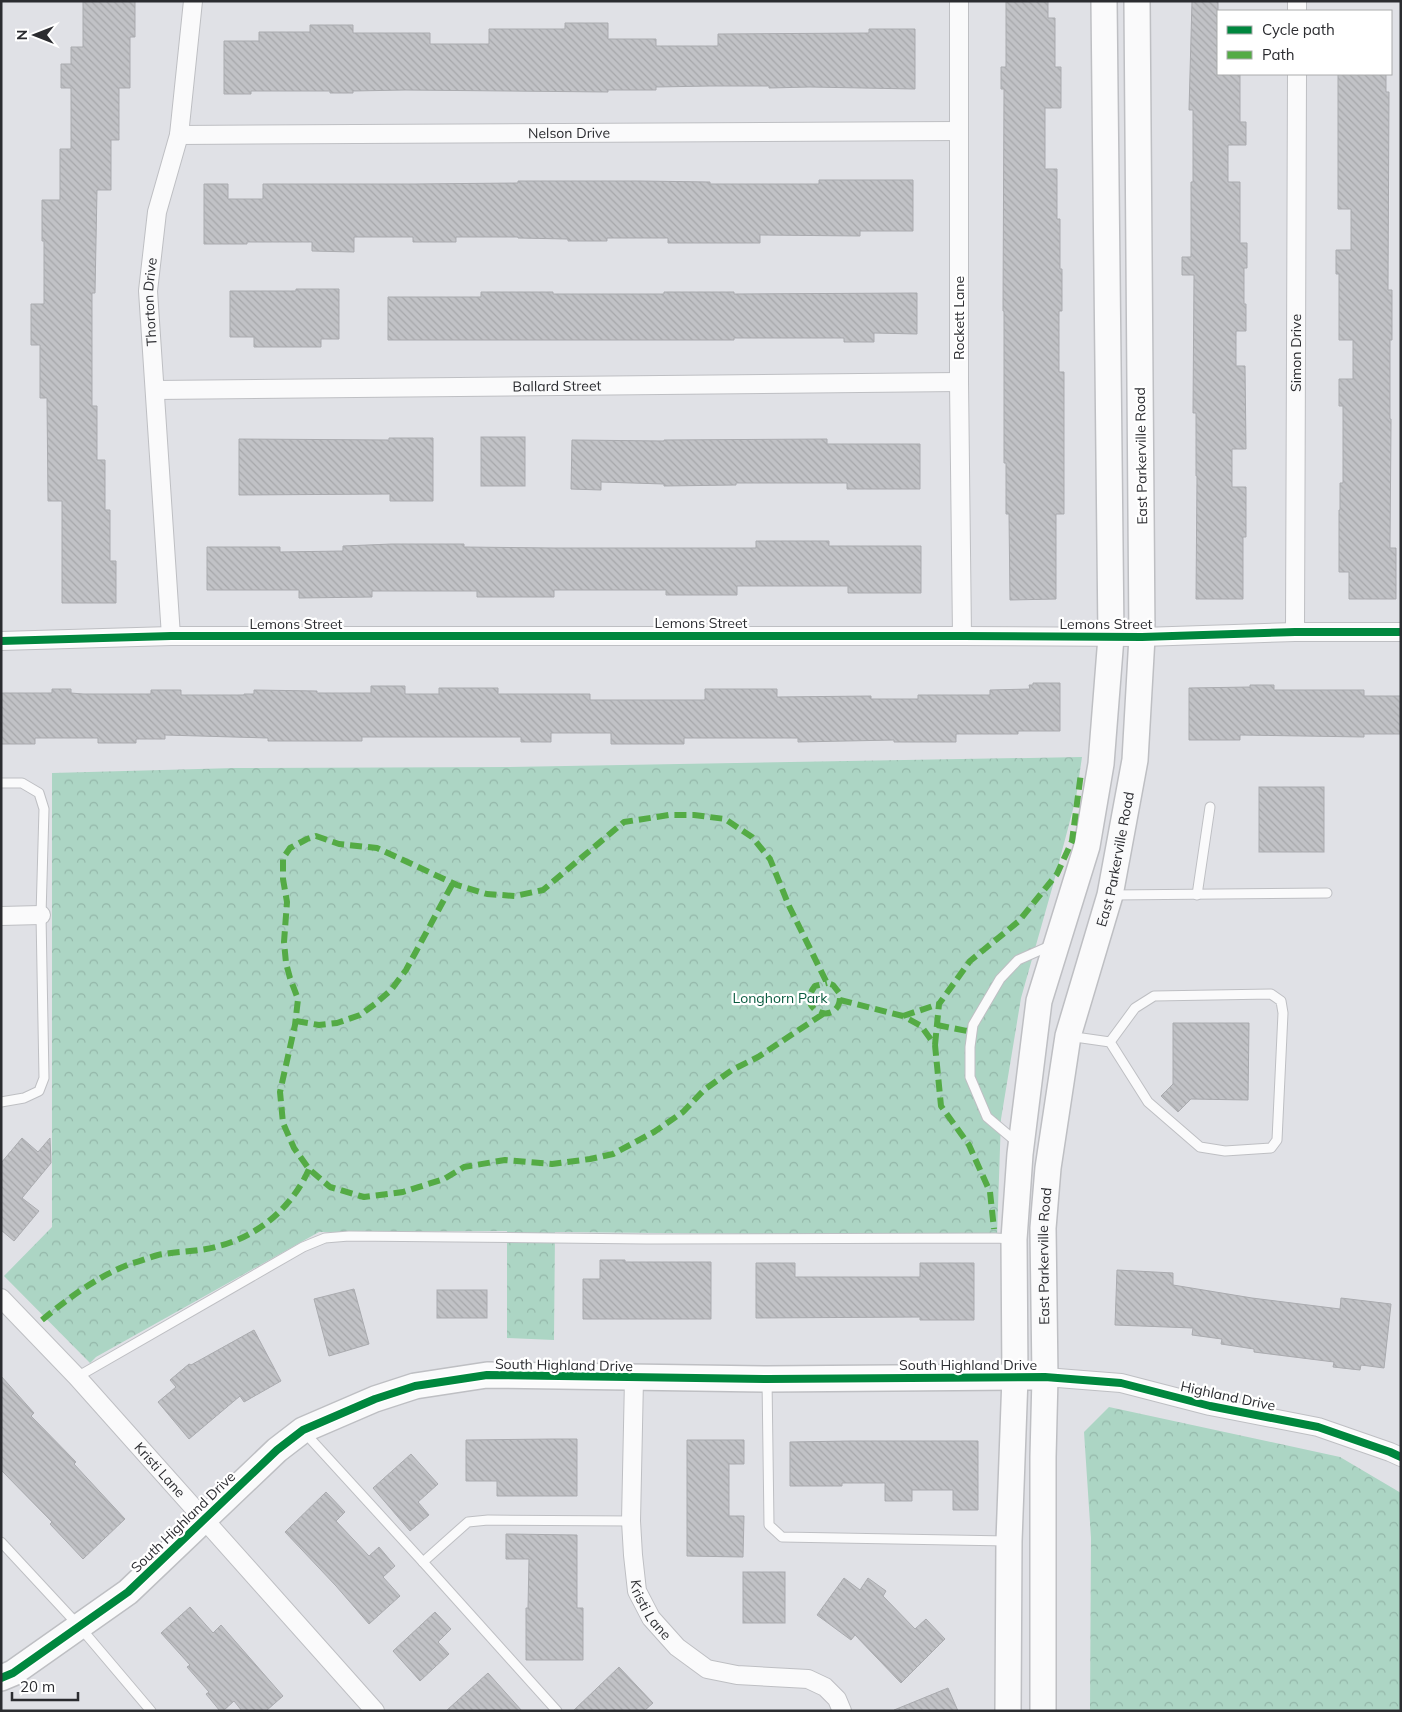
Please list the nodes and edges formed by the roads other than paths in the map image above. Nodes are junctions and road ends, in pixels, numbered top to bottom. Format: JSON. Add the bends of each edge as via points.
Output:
{"nodes":[{"id":1,"x":193,"y":1,"type":"edge"},
{"id":2,"x":959,"y":1,"type":"edge"},
{"id":3,"x":1104,"y":1,"type":"edge"},
{"id":4,"x":1137,"y":1,"type":"edge"},
{"id":5,"x":1297,"y":75,"type":"edge"},
{"id":6,"x":959,"y":131,"type":"junction"},
{"id":7,"x":179,"y":135,"type":"junction"},
{"id":8,"x":959,"y":382,"type":"junction"},
{"id":9,"x":155,"y":390,"type":"junction"},
{"id":10,"x":1295,"y":632,"type":"junction"},
{"id":11,"x":1401,"y":632,"type":"edge"},
{"id":12,"x":171,"y":636,"type":"junction"},
{"id":13,"x":962,"y":636,"type":"junction"},
{"id":14,"x":1111,"y":637,"type":"junction"},
{"id":15,"x":1142,"y":638,"type":"junction"},
{"id":16,"x":1,"y":641,"type":"edge"},
{"id":17,"x":1,"y":783,"type":"edge"},
{"id":18,"x":1210,"y":807,"type":"dead end"},
{"id":19,"x":1328,"y":893,"type":"dead end"},
{"id":20,"x":1198,"y":894,"type":"junction"},
{"id":21,"x":1110,"y":895,"type":"junction"},
{"id":22,"x":1,"y":916,"type":"edge"},
{"id":23,"x":41,"y":916,"type":"junction"},
{"id":24,"x":1058,"y":942,"type":"junction"},
{"id":25,"x":1068,"y":1036,"type":"junction"},
{"id":26,"x":1110,"y":1042,"type":"junction"},
{"id":27,"x":1,"y":1102,"type":"edge"},
{"id":28,"x":1021,"y":1146,"type":"junction"},
{"id":29,"x":1014,"y":1239,"type":"junction"},
{"id":30,"x":1,"y":1298,"type":"edge"},
{"id":31,"x":77,"y":1377,"type":"junction"},
{"id":32,"x":1015,"y":1377,"type":"junction"},
{"id":33,"x":1045,"y":1377,"type":"junction"},
{"id":34,"x":634,"y":1379,"type":"junction"},
{"id":35,"x":767,"y":1379,"type":"junction"},
{"id":36,"x":303,"y":1430,"type":"junction"},
{"id":37,"x":1401,"y":1458,"type":"edge"},
{"id":38,"x":204,"y":1520,"type":"junction"},
{"id":39,"x":631,"y":1520,"type":"junction"},
{"id":40,"x":1,"y":1542,"type":"edge"},
{"id":41,"x":1010,"y":1542,"type":"junction"},
{"id":42,"x":423,"y":1562,"type":"junction"},
{"id":43,"x":79,"y":1626,"type":"junction"},
{"id":44,"x":1,"y":1678,"type":"edge"},
{"id":45,"x":151,"y":1711,"type":"edge"},
{"id":46,"x":374,"y":1711,"type":"edge"},
{"id":47,"x":557,"y":1711,"type":"edge"},
{"id":48,"x":842,"y":1711,"type":"edge"},
{"id":49,"x":1008,"y":1711,"type":"edge"},
{"id":50,"x":1043,"y":1711,"type":"edge"}],
"edges":[{"from":1,"to":7,"type":"street","name":"Thorton Drive"},
{"from":2,"to":6,"type":"street","name":"Rockett Lane"},
{"from":3,"to":14,"type":"main road","name":"East Parkerville Road"},
{"from":4,"to":15,"type":"main road","name":"East Parkerville Road"},
{"from":5,"to":10,"type":"street","name":"Simon Drive"},
{"from":6,"to":7,"type":"street","name":"Nelson Drive"},
{"from":6,"to":8,"type":"street","name":"Rockett Lane"},
{"from":7,"to":9,"type":"street","name":"Thorton Drive","via":[[158,212],[148,291]]},
{"from":8,"to":9,"type":"street","name":"Ballard Street"},
{"from":8,"to":13,"type":"street","name":"Rockett Lane"},
{"from":9,"to":12,"type":"street","name":"Thorton Drive"},
{"from":10,"to":11,"type":"street","name":"Lemons Street"},
{"from":10,"to":15,"type":"street","name":"Lemons Street"},
{"from":12,"to":13,"type":"street","name":"Lemons Street"},
{"from":12,"to":16,"type":"street","name":"Lemons Street"},
{"from":13,"to":14,"type":"street","name":"Lemons Street"},
{"from":14,"to":15,"type":"street","name":"Lemons Street"},
{"from":14,"to":24,"type":"main road","name":"East Parkerville Road","via":[[1100,773],[1087,846]]},
{"from":15,"to":21,"type":"main road","name":"East Parkerville Road","via":[[1135,760]]},
{"from":17,"to":23,"type":"lane","via":[[22,783],[39,793],[44,809]]},
{"from":18,"to":20,"type":"lane"},
{"from":19,"to":20,"type":"lane"},
{"from":20,"to":21,"type":"lane"},
{"from":21,"to":25,"type":"main road","name":"East Parkerville Road"},
{"from":22,"to":23,"type":"street"},
{"from":23,"to":27,"type":"lane","via":[[44,1078],[39,1091],[24,1098]]},
{"from":24,"to":28,"type":"main road","name":"East Parkerville Road","via":[[1039,1000]]},
{"from":24,"to":28,"type":"lane","via":[[1018,960],[1000,979],[972,1025],[970,1077],[987,1118]]},
{"from":25,"to":26,"type":"lane"},
{"from":25,"to":33,"type":"main road","name":"East Parkerville Road","via":[[1048,1168],[1043,1228]]},
{"from":26,"to":26,"type":"lane","via":[[1148,1102],[1200,1146],[1225,1151],[1271,1148],[1277,1140],[1283,1013],[1280,1001],[1271,994],[1154,996],[1135,1008]]},
{"from":28,"to":29,"type":"main road","name":"East Parkerville Road"},
{"from":29,"to":31,"type":"lane","via":[[325,1238],[303,1247]]},
{"from":29,"to":32,"type":"main road","name":"East Parkerville Road"},
{"from":30,"to":31,"type":"street","name":"Kristi Lane"},
{"from":31,"to":38,"type":"street","name":"Kristi Lane"},
{"from":32,"to":33,"type":"main road","name":"South Highland Drive"},
{"from":32,"to":35,"type":"main road","name":"South Highland Drive"},
{"from":32,"to":41,"type":"main road","name":"East Parkerville Road"},
{"from":33,"to":37,"type":"street","name":"Highland Drive","via":[[1121,1383],[1210,1406],[1318,1427]]},
{"from":33,"to":50,"type":"main road","name":"East Parkerville Road"},
{"from":34,"to":35,"type":"main road","name":"South Highland Drive"},
{"from":34,"to":36,"type":"main road","name":"South Highland Drive","via":[[486,1376],[414,1386]]},
{"from":34,"to":39,"type":"street","name":"Kristi Lane"},
{"from":35,"to":41,"type":"lane","via":[[769,1525],[782,1537]]},
{"from":36,"to":38,"type":"main road","name":"South Highland Drive","via":[[277,1450]]},
{"from":36,"to":42,"type":"lane"},
{"from":38,"to":43,"type":"main road","name":"South Highland Drive","via":[[128,1592]]},
{"from":38,"to":46,"type":"street","name":"Kristi Lane"},
{"from":39,"to":42,"type":"lane","via":[[468,1522]]},
{"from":39,"to":48,"type":"street","name":"Kristi Lane","via":[[637,1591],[651,1618],[677,1648],[707,1669],[737,1675],[808,1679],[825,1687],[837,1699]]},
{"from":40,"to":43,"type":"lane"},
{"from":41,"to":49,"type":"main road","name":"East Parkerville Road"},
{"from":42,"to":47,"type":"lane"},
{"from":43,"to":44,"type":"main road","name":"South Highland Drive"},
{"from":43,"to":45,"type":"lane"}]}
